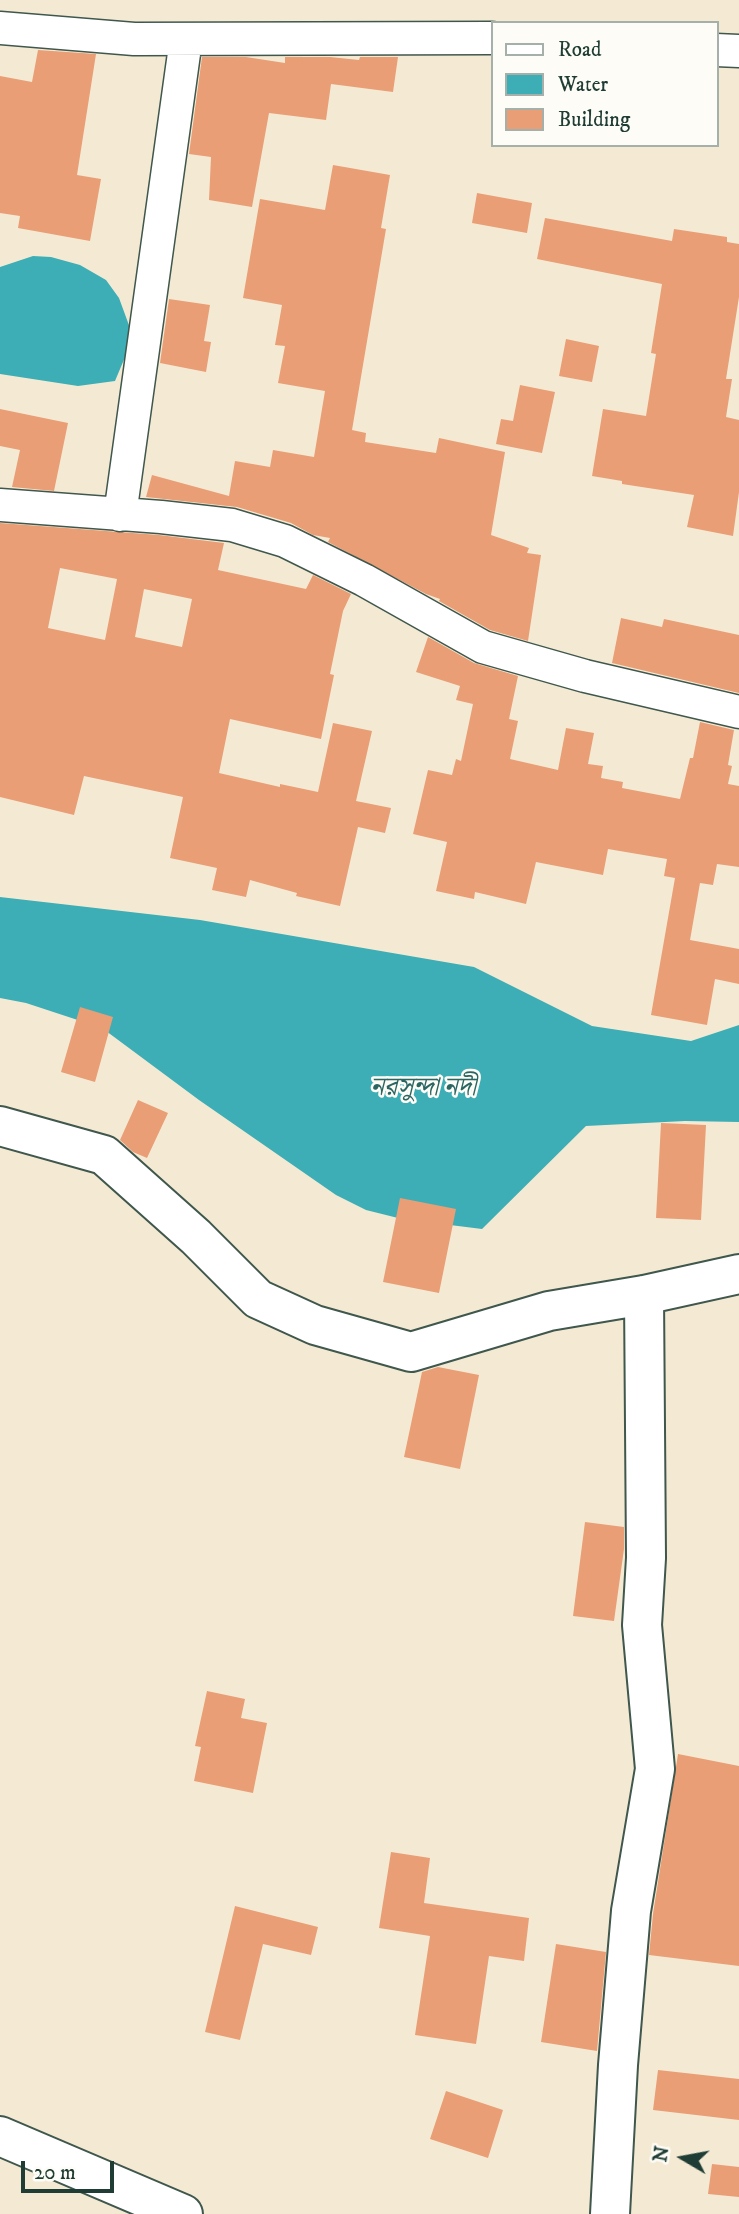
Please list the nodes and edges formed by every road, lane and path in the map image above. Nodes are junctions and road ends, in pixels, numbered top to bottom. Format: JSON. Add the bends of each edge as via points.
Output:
{"nodes":[{"id":1,"x":0,"y":27,"type":"edge"},
{"id":2,"x":186,"y":38,"type":"junction"},
{"id":3,"x":490,"y":38,"type":"edge"},
{"id":4,"x":718,"y":50,"type":"edge"},
{"id":5,"x":739,"y":51,"type":"edge"},
{"id":6,"x":0,"y":505,"type":"edge"},
{"id":7,"x":120,"y":515,"type":"junction"},
{"id":8,"x":739,"y":712,"type":"edge"},
{"id":9,"x":0,"y":1126,"type":"edge"},
{"id":10,"x":739,"y":1274,"type":"edge"},
{"id":11,"x":645,"y":1295,"type":"junction"},
{"id":12,"x":0,"y":2136,"type":"edge"},
{"id":13,"x":183,"y":2214,"type":"edge"},
{"id":14,"x":610,"y":2214,"type":"edge"}],
"edges":[{"from":1,"to":2,"type":"street","via":[[134,39]]},
{"from":2,"to":3,"type":"street"},
{"from":2,"to":7,"type":"street"},
{"from":4,"to":5,"type":"street"},
{"from":6,"to":7,"type":"street"},
{"from":7,"to":8,"type":"street","via":[[232,526],[285,541],[483,646],[585,676]]},
{"from":9,"to":11,"type":"street","via":[[104,1155],[258,1299],[315,1325],[411,1352],[548,1311]]},
{"from":10,"to":11,"type":"street"},
{"from":11,"to":14,"type":"street","via":[[642,1625],[655,1769],[629,1932]]},
{"from":12,"to":13,"type":"street"}]}
